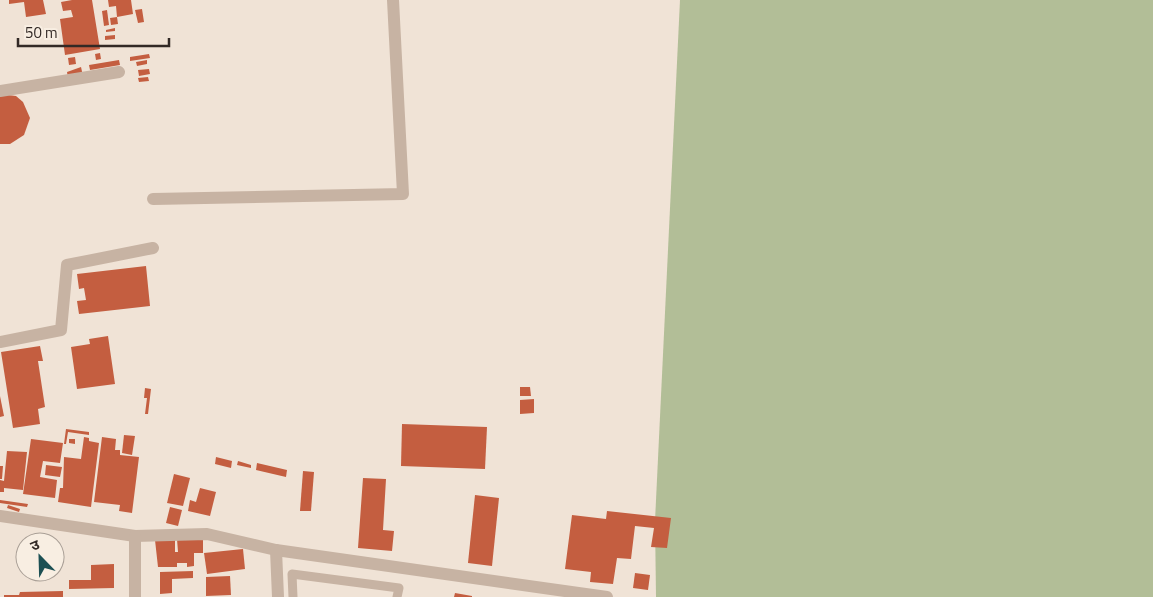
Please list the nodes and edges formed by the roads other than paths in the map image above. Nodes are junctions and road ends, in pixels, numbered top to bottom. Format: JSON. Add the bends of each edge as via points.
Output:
{"nodes":[{"id":1,"x":393,"y":0,"type":"edge"},
{"id":2,"x":119,"y":72,"type":"dead end"},
{"id":3,"x":0,"y":90,"type":"edge"},
{"id":4,"x":153,"y":199,"type":"dead end"},
{"id":5,"x":153,"y":248,"type":"dead end"},
{"id":6,"x":0,"y":342,"type":"edge"},
{"id":7,"x":0,"y":516,"type":"edge"},
{"id":8,"x":135,"y":536,"type":"junction"},
{"id":9,"x":276,"y":550,"type":"junction"},
{"id":10,"x":135,"y":597,"type":"edge"},
{"id":11,"x":278,"y":597,"type":"edge"},
{"id":12,"x":293,"y":597,"type":"edge"},
{"id":13,"x":397,"y":597,"type":"edge"},
{"id":14,"x":607,"y":597,"type":"edge"}],
"edges":[{"from":1,"to":4,"type":"street","via":[[403,194]]},
{"from":2,"to":3,"type":"street"},
{"from":5,"to":6,"type":"street","via":[[67,265],[61,330]]},
{"from":7,"to":8,"type":"street"},
{"from":8,"to":9,"type":"street","via":[[207,534]]},
{"from":8,"to":10,"type":"street"},
{"from":9,"to":11,"type":"street"},
{"from":9,"to":14,"type":"street"},
{"from":12,"to":13,"type":"lane","via":[[292,574],[399,588]]}]}
